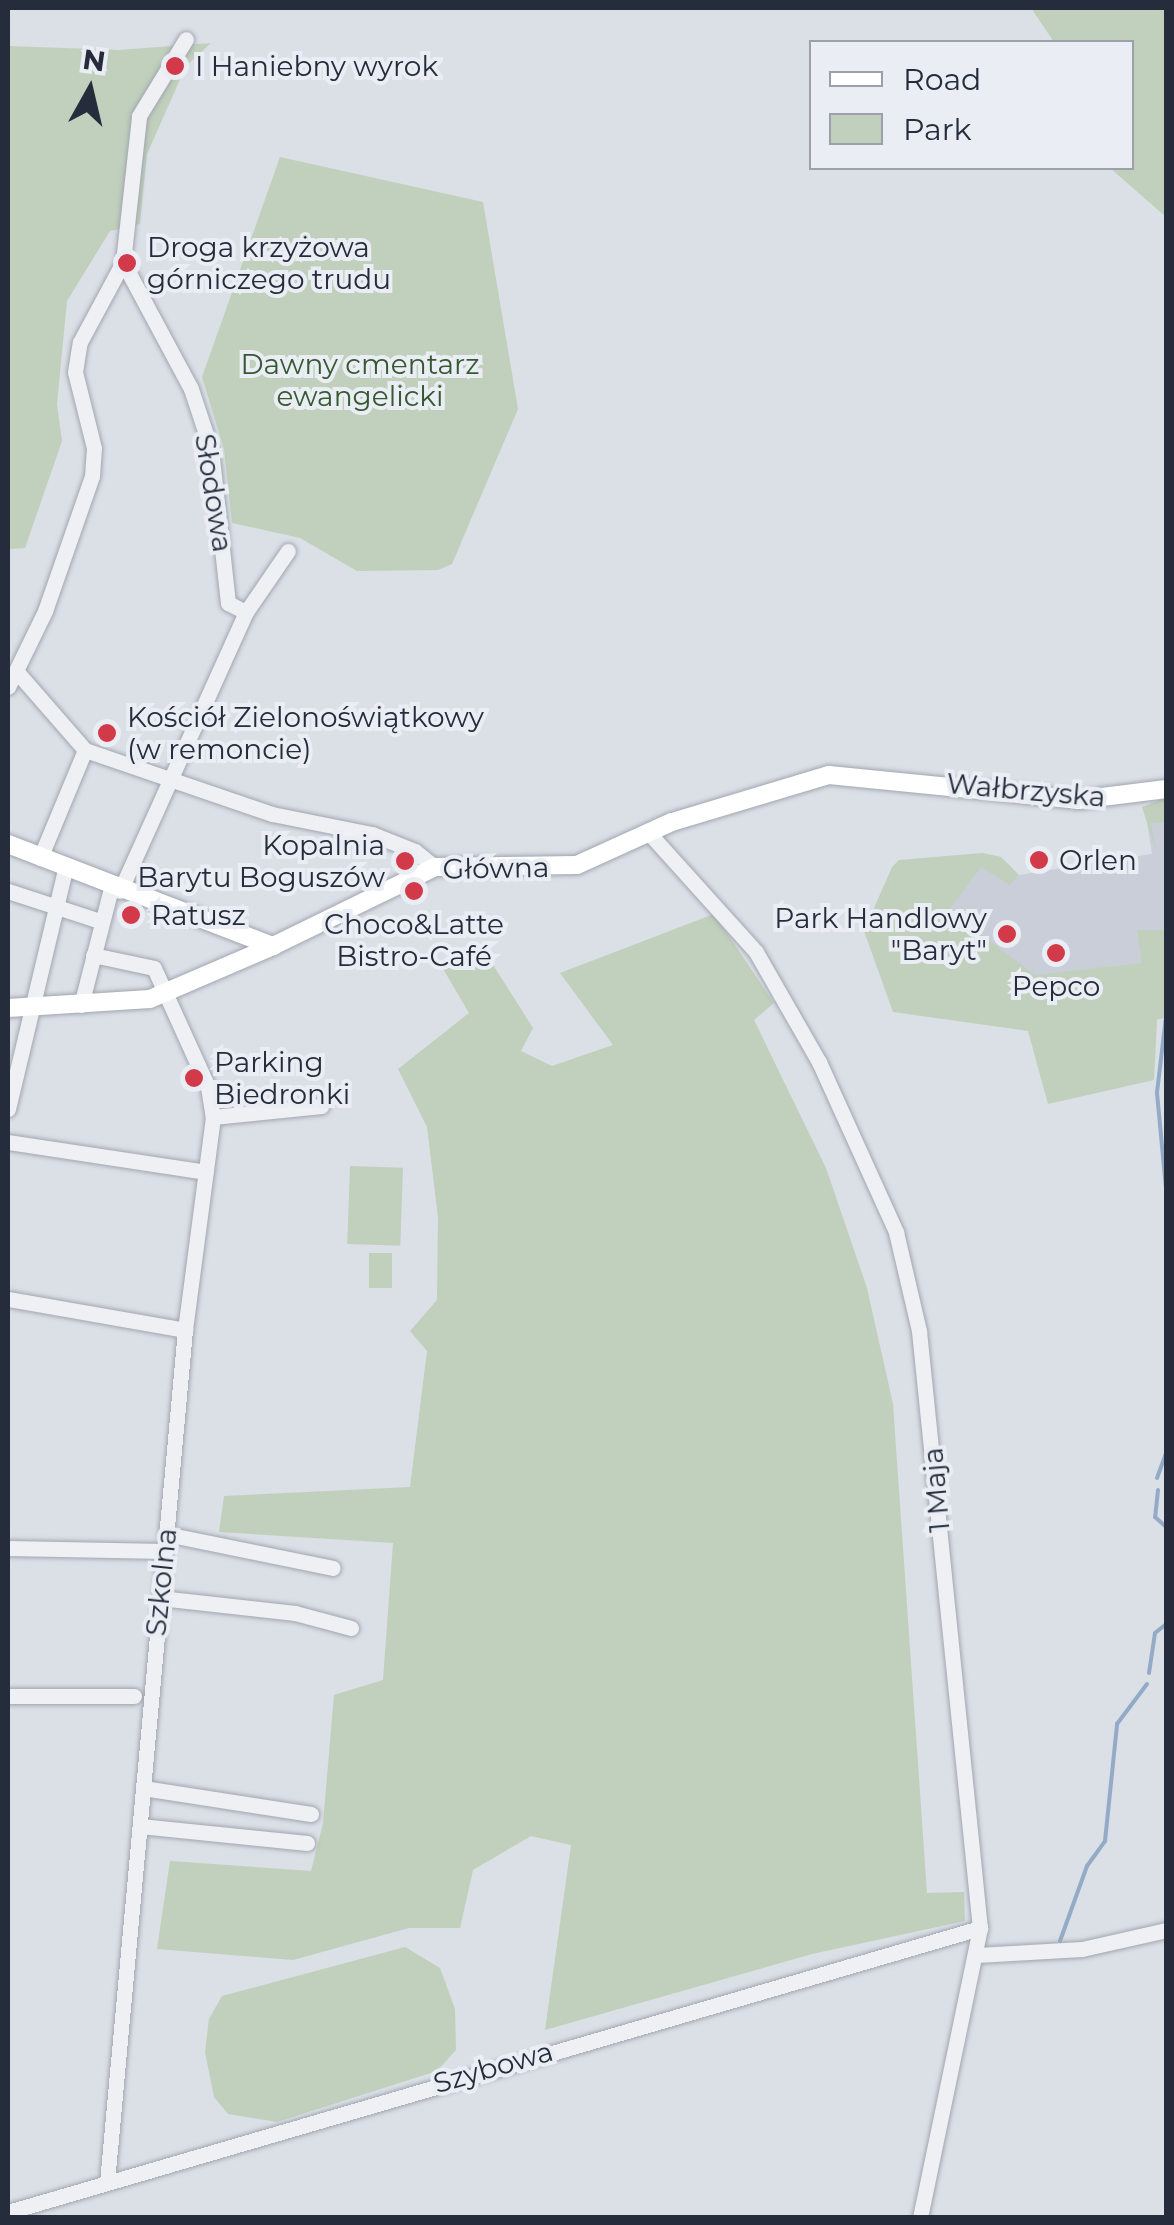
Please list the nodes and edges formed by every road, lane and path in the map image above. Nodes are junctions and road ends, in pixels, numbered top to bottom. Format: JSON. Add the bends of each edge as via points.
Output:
{"nodes":[{"id":1,"x":186,"y":39,"type":"dead end"},
{"id":2,"x":122,"y":262,"type":"junction"},
{"id":3,"x":288,"y":551,"type":"dead end"},
{"id":4,"x":246,"y":612,"type":"junction"},
{"id":5,"x":17,"y":672,"type":"junction"},
{"id":6,"x":8,"y":686,"type":"edge"},
{"id":7,"x":85,"y":750,"type":"junction"},
{"id":8,"x":885,"y":776,"type":"joint"},
{"id":9,"x":166,"y":782,"type":"junction"},
{"id":10,"x":1166,"y":788,"type":"edge"},
{"id":11,"x":649,"y":833,"type":"junction"},
{"id":12,"x":8,"y":844,"type":"edge"},
{"id":13,"x":40,"y":858,"type":"junction"},
{"id":14,"x":435,"y":868,"type":"junction"},
{"id":15,"x":65,"y":870,"type":"junction"},
{"id":16,"x":115,"y":889,"type":"junction"},
{"id":17,"x":8,"y":891,"type":"edge"},
{"id":18,"x":52,"y":908,"type":"junction"},
{"id":19,"x":100,"y":921,"type":"junction"},
{"id":20,"x":249,"y":949,"type":"junction"},
{"id":21,"x":93,"y":955,"type":"junction"},
{"id":22,"x":168,"y":990,"type":"junction"},
{"id":23,"x":80,"y":1005,"type":"junction"},
{"id":24,"x":29,"y":1006,"type":"junction"},
{"id":25,"x":8,"y":1008,"type":"edge"},
{"id":26,"x":321,"y":1106,"type":"dead end"},
{"id":27,"x":8,"y":1109,"type":"edge"},
{"id":28,"x":213,"y":1116,"type":"junction"},
{"id":29,"x":8,"y":1142,"type":"edge"},
{"id":30,"x":206,"y":1172,"type":"junction"},
{"id":31,"x":8,"y":1299,"type":"edge"},
{"id":32,"x":184,"y":1330,"type":"junction"},
{"id":33,"x":166,"y":1534,"type":"junction"},
{"id":34,"x":8,"y":1548,"type":"edge"},
{"id":35,"x":164,"y":1552,"type":"junction"},
{"id":36,"x":333,"y":1568,"type":"dead end"},
{"id":37,"x":160,"y":1598,"type":"junction"},
{"id":38,"x":351,"y":1628,"type":"dead end"},
{"id":39,"x":8,"y":1696,"type":"edge"},
{"id":40,"x":134,"y":1696,"type":"dead end"},
{"id":41,"x":142,"y":1788,"type":"junction"},
{"id":42,"x":310,"y":1814,"type":"dead end"},
{"id":43,"x":140,"y":1826,"type":"junction"},
{"id":44,"x":307,"y":1844,"type":"dead end"},
{"id":45,"x":980,"y":1928,"type":"junction"},
{"id":46,"x":1166,"y":1930,"type":"edge"},
{"id":47,"x":977,"y":1955,"type":"junction"},
{"id":48,"x":106,"y":2182,"type":"junction"},
{"id":49,"x":8,"y":2212,"type":"edge"},
{"id":50,"x":920,"y":2218,"type":"edge"}],
"edges":[{"from":1,"to":2,"type":"street","via":[[139,116]]},
{"from":2,"to":4,"type":"street","name":"Słodowa","via":[[192,389],[211,449],[228,603]]},
{"from":2,"to":5,"type":"street","via":[[80,342],[75,372],[94,448],[92,476]]},
{"from":3,"to":4,"type":"street"},
{"from":4,"to":9,"type":"street"},
{"from":5,"to":6,"type":"street"},
{"from":5,"to":7,"type":"street"},
{"from":7,"to":9,"type":"street"},
{"from":7,"to":13,"type":"street"},
{"from":8,"to":10,"type":"main road","name":"Wałbrzyska","via":[[1078,800]]},
{"from":8,"to":11,"type":"main road","name":"Główna","via":[[793,782]]},
{"from":9,"to":14,"type":"street","via":[[315,826],[372,834],[415,851]]},
{"from":9,"to":16,"type":"street"},
{"from":11,"to":14,"type":"main road","name":"Główna","via":[[577,865],[547,870]]},
{"from":11,"to":45,"type":"street","name":"1 Maja","via":[[756,952],[820,1062],[901,1249],[922,1357]]},
{"from":12,"to":13,"type":"main road","name":"Główna"},
{"from":13,"to":15,"type":"main road","name":"Główna"},
{"from":14,"to":20,"type":"main road","name":"Główna","via":[[273,946]]},
{"from":15,"to":16,"type":"main road","name":"Główna"},
{"from":15,"to":18,"type":"street"},
{"from":16,"to":19,"type":"street"},
{"from":16,"to":20,"type":"main road","name":"Główna"},
{"from":17,"to":18,"type":"street"},
{"from":18,"to":19,"type":"street"},
{"from":18,"to":24,"type":"street"},
{"from":19,"to":21,"type":"street"},
{"from":20,"to":22,"type":"main road"},
{"from":21,"to":22,"type":"street","name":"Szkolna","via":[[154,968]]},
{"from":21,"to":23,"type":"street"},
{"from":22,"to":23,"type":"main road","via":[[150,999]]},
{"from":22,"to":28,"type":"street","name":"Szkolna"},
{"from":23,"to":24,"type":"main road"},
{"from":24,"to":25,"type":"main road"},
{"from":24,"to":27,"type":"street"},
{"from":26,"to":28,"type":"street"},
{"from":28,"to":30,"type":"street","name":"Szkolna"},
{"from":29,"to":30,"type":"street"},
{"from":30,"to":32,"type":"street","name":"Szkolna"},
{"from":31,"to":32,"type":"street"},
{"from":32,"to":33,"type":"street","name":"Szkolna"},
{"from":33,"to":35,"type":"street","name":"Szkolna"},
{"from":33,"to":36,"type":"street"},
{"from":34,"to":35,"type":"street"},
{"from":35,"to":37,"type":"street","name":"Szkolna"},
{"from":37,"to":38,"type":"street","via":[[295,1612]]},
{"from":37,"to":41,"type":"street","name":"Szkolna"},
{"from":39,"to":40,"type":"street"},
{"from":41,"to":42,"type":"street"},
{"from":41,"to":43,"type":"street","name":"Szkolna"},
{"from":43,"to":44,"type":"street"},
{"from":43,"to":48,"type":"street","name":"Szkolna"},
{"from":45,"to":47,"type":"street","name":"1 Maja"},
{"from":45,"to":48,"type":"street","name":"Szybowa"},
{"from":46,"to":47,"type":"street","via":[[1082,1948]]},
{"from":47,"to":50,"type":"street","name":"1 Maja"},
{"from":48,"to":49,"type":"street","name":"Szybowa"}]}
